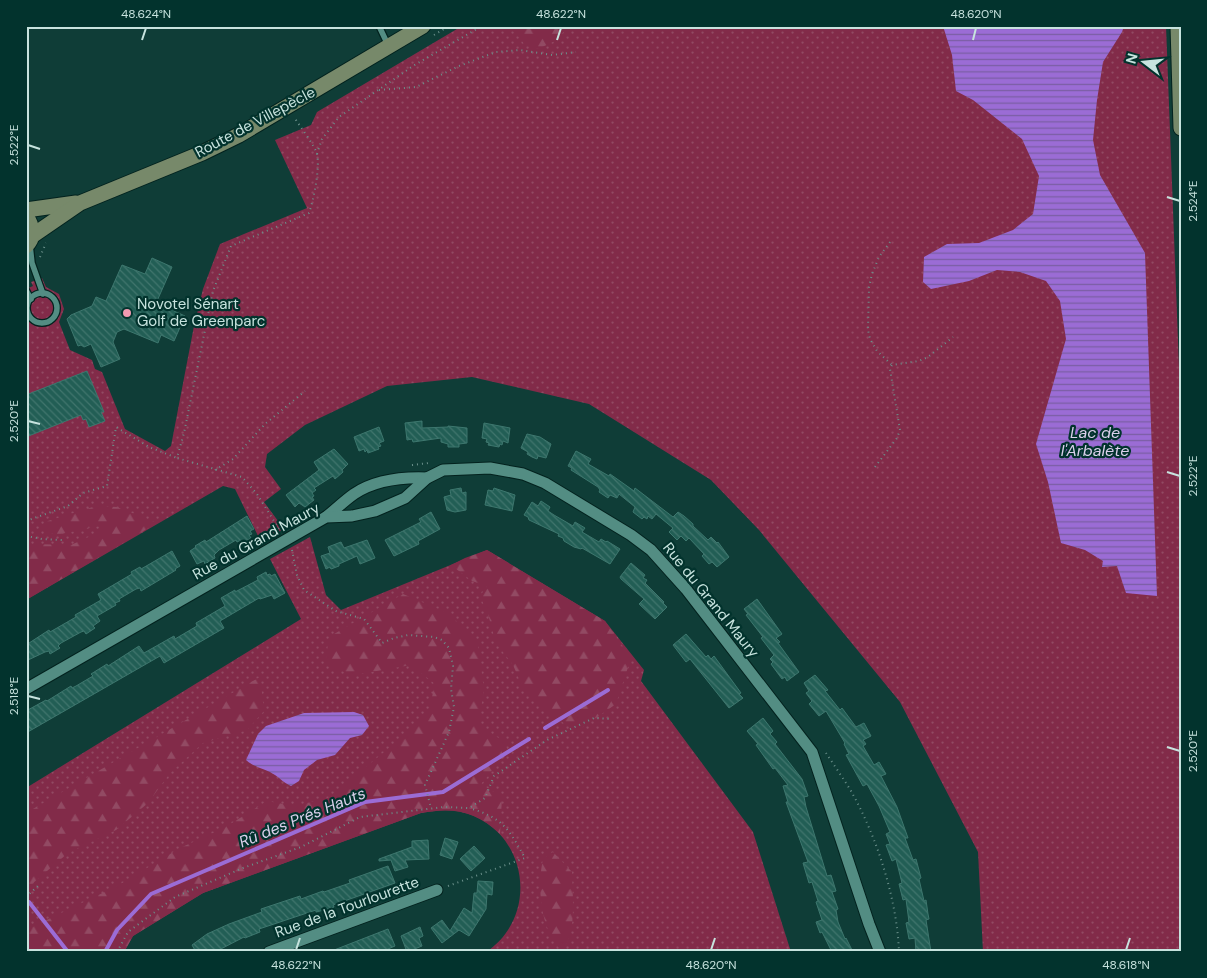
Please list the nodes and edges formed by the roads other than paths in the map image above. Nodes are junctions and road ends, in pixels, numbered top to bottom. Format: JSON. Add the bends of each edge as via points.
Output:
{"nodes":[{"id":1,"x":379,"y":26,"type":"edge"},
{"id":2,"x":423,"y":26,"type":"edge"},
{"id":3,"x":1178,"y":26,"type":"edge"},
{"id":4,"x":388,"y":47,"type":"junction"},
{"id":5,"x":1181,"y":128,"type":"edge"},
{"id":6,"x":80,"y":203,"type":"junction"},
{"id":7,"x":26,"y":210,"type":"edge"},
{"id":8,"x":26,"y":216,"type":"edge"},
{"id":9,"x":29,"y":242,"type":"edge"},
{"id":10,"x":26,"y":290,"type":"edge"},
{"id":11,"x":43,"y":294,"type":"junction"},
{"id":12,"x":31,"y":299,"type":"junction"},
{"id":13,"x":427,"y":478,"type":"junction"},
{"id":14,"x":326,"y":517,"type":"junction"},
{"id":15,"x":26,"y":690,"type":"edge"},
{"id":16,"x":436,"y":890,"type":"road end"},
{"id":17,"x":269,"y":952,"type":"edge"},
{"id":18,"x":880,"y":952,"type":"edge"}],
"edges":[{"from":1,"to":4,"type":"lane"},
{"from":2,"to":4,"type":"main road","name":"Route de Villepècle"},
{"from":3,"to":5,"type":"main road"},
{"from":4,"to":6,"type":"main road","name":"Route de Villepècle","via":[[239,135]]},
{"from":6,"to":7,"type":"main road","name":"Route de Villepècle"},
{"from":6,"to":9,"type":"main road","name":"Route de Villepècle"},
{"from":8,"to":9,"type":"main road","via":[[32,228]]},
{"from":9,"to":11,"type":"lane","via":[[32,263]]},
{"from":10,"to":12,"type":"lane"},
{"from":11,"to":12,"type":"lane"},
{"from":11,"to":12,"type":"lane","via":[[52,298],[56,306],[54,316],[47,322],[38,322],[30,317],[27,308]]},
{"from":13,"to":14,"type":"street","name":"Rue du Grand Maury","via":[[405,498],[375,512]]},
{"from":13,"to":14,"type":"street","via":[[384,481],[355,493]]},
{"from":13,"to":18,"type":"street","name":"Rue du Grand Maury","via":[[443,470],[469,468],[523,474],[580,503],[651,550],[699,604],[812,752]]},
{"from":14,"to":15,"type":"street","name":"Rue du Grand Maury"},
{"from":16,"to":17,"type":"street","name":"Rue de la Tourlourette"}]}
